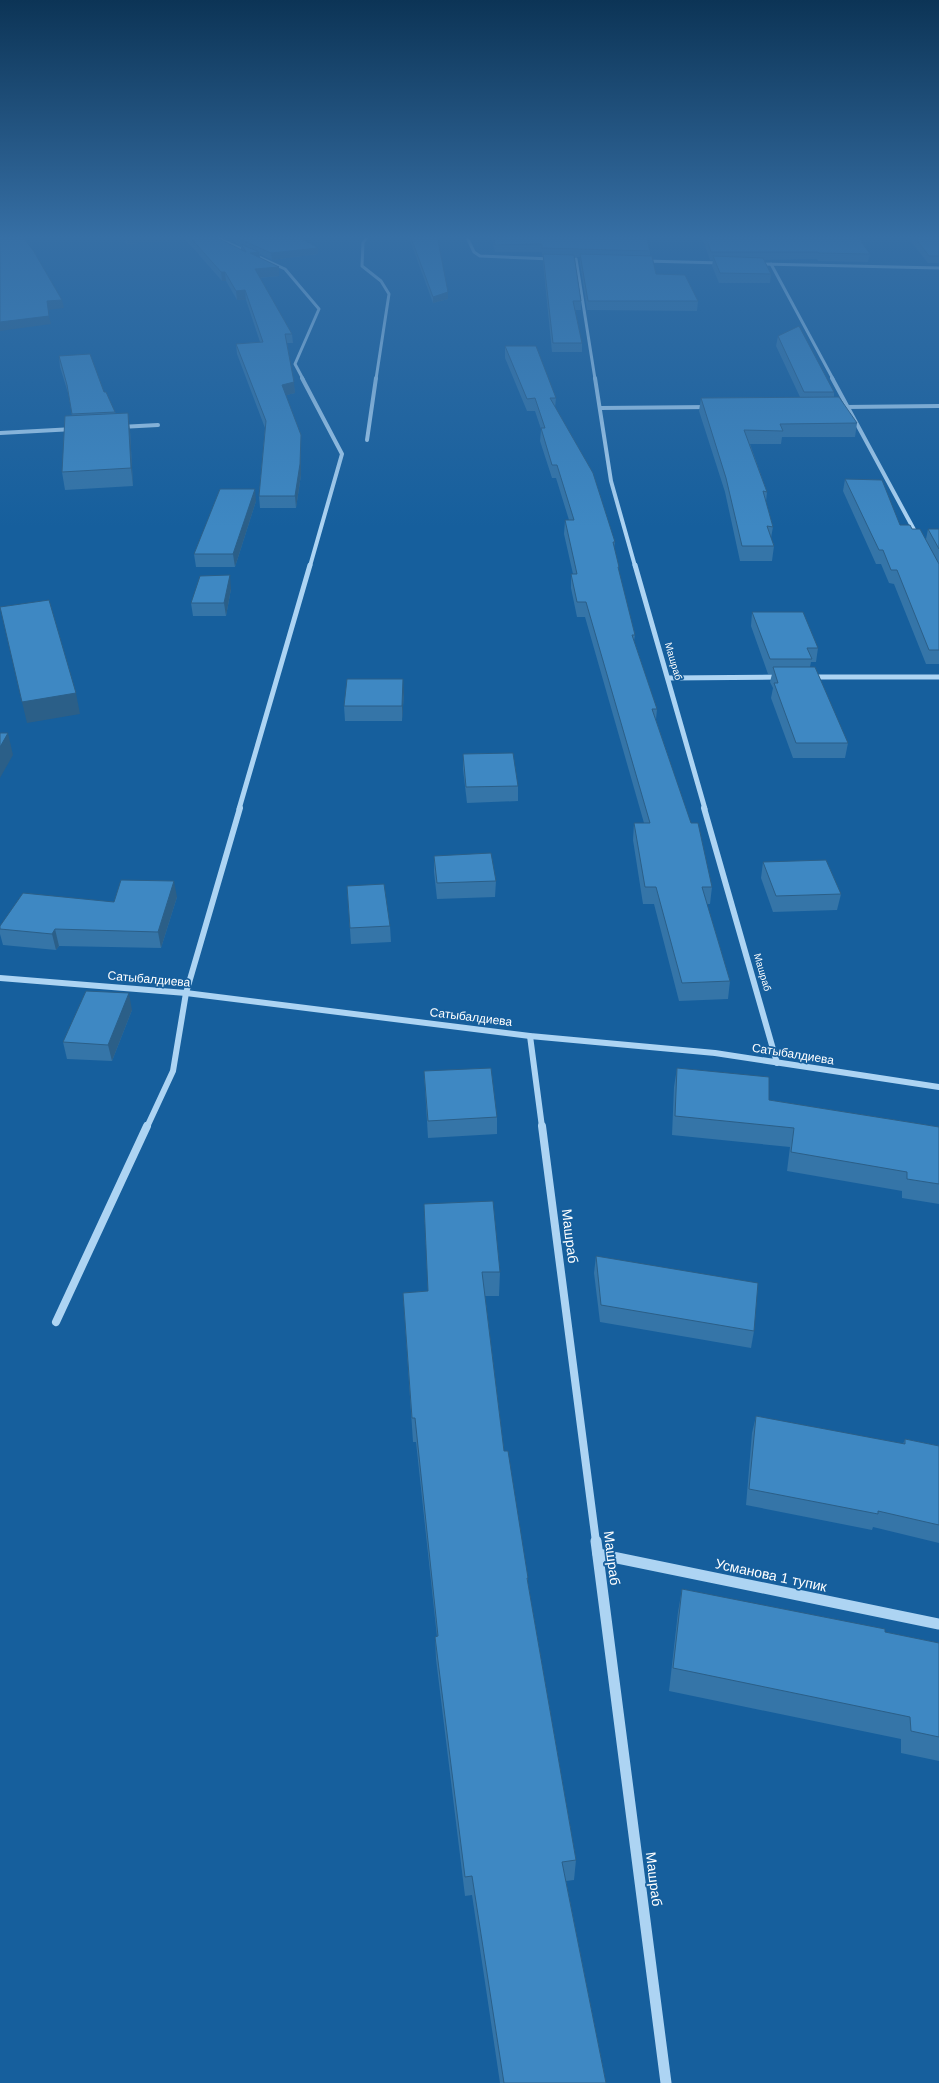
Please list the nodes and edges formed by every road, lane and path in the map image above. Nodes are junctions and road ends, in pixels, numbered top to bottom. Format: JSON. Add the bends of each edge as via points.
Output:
{"nodes":[{"id":1,"x":309,"y":332,"type":"edge"},
{"id":2,"x":383,"y":332,"type":"edge"},
{"id":3,"x":588,"y":332,"type":"edge"},
{"id":4,"x":809,"y":332,"type":"edge"},
{"id":5,"x":848,"y":406,"type":"junction"},
{"id":6,"x":939,"y":406,"type":"edge"},
{"id":7,"x":716,"y":407,"type":"edge"},
{"id":8,"x":840,"y":407,"type":"edge"},
{"id":9,"x":600,"y":408,"type":"junction"},
{"id":10,"x":158,"y":425,"type":"dead end"},
{"id":11,"x":111,"y":427,"type":"edge"},
{"id":12,"x":79,"y":429,"type":"edge"},
{"id":13,"x":0,"y":433,"type":"edge"},
{"id":14,"x":367,"y":440,"type":"dead end"},
{"id":15,"x":920,"y":540,"type":"edge"},
{"id":16,"x":787,"y":677,"type":"edge"},
{"id":17,"x":803,"y":677,"type":"edge"},
{"id":18,"x":939,"y":677,"type":"edge"},
{"id":19,"x":668,"y":678,"type":"junction"},
{"id":20,"x":0,"y":978,"type":"edge"},
{"id":21,"x":186,"y":993,"type":"junction"},
{"id":22,"x":530,"y":1036,"type":"junction"},
{"id":23,"x":777,"y":1063,"type":"junction"},
{"id":24,"x":939,"y":1087,"type":"edge"},
{"id":25,"x":56,"y":1322,"type":"dead end"},
{"id":26,"x":598,"y":1554,"type":"junction"},
{"id":27,"x":939,"y":1624,"type":"edge"},
{"id":28,"x":666,"y":2083,"type":"edge"}],
"edges":[{"from":1,"to":21,"type":"street","via":[[295,364],[342,454]]},
{"from":2,"to":14,"type":"street"},
{"from":3,"to":9,"type":"street","name":"Машраб"},
{"from":4,"to":5,"type":"street"},
{"from":5,"to":6,"type":"street"},
{"from":5,"to":8,"type":"street"},
{"from":5,"to":15,"type":"street"},
{"from":7,"to":9,"type":"street"},
{"from":9,"to":19,"type":"street","name":"Машраб","via":[[611,481]]},
{"from":10,"to":11,"type":"street"},
{"from":12,"to":13,"type":"street"},
{"from":16,"to":19,"type":"street"},
{"from":17,"to":18,"type":"street"},
{"from":19,"to":23,"type":"street","name":"Машраб"},
{"from":20,"to":21,"type":"street","name":"Сатыбалдиева"},
{"from":21,"to":22,"type":"street","name":"Сатыбалдиева"},
{"from":21,"to":25,"type":"street","via":[[173,1071]]},
{"from":22,"to":23,"type":"street","name":"Сатыбалдиева","via":[[715,1053]]},
{"from":22,"to":26,"type":"street","name":"Машраб"},
{"from":23,"to":24,"type":"street","name":"Сатыбалдиева"},
{"from":26,"to":27,"type":"street","name":"Усманова 1 тупик"},
{"from":26,"to":28,"type":"street","name":"Машраб"}]}
